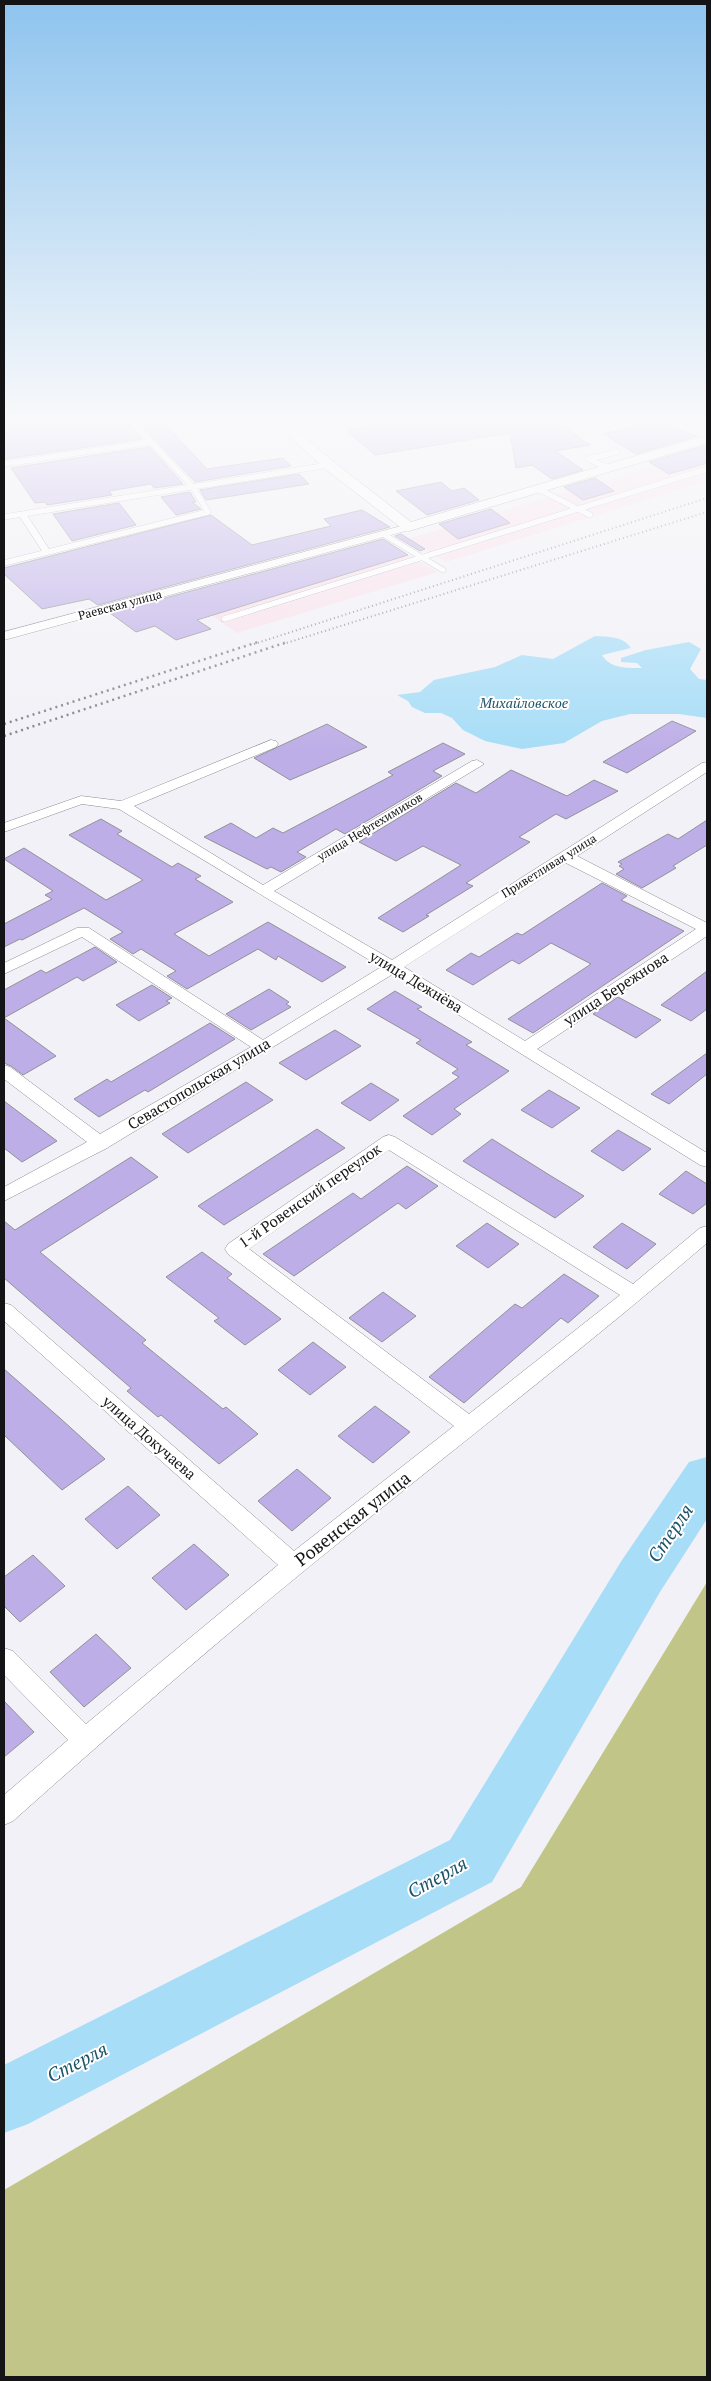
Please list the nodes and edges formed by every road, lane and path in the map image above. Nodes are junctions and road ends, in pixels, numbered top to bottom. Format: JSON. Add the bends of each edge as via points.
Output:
{"nodes":[{"id":1,"x":31,"y":528,"type":"edge"},
{"id":2,"x":143,"y":528,"type":"edge"},
{"id":3,"x":405,"y":528,"type":"edge"},
{"id":4,"x":517,"y":528,"type":"edge"},
{"id":5,"x":383,"y":534,"type":"junction"},
{"id":6,"x":47,"y":552,"type":"junction"},
{"id":7,"x":423,"y":557,"type":"junction"},
{"id":8,"x":4,"y":563,"type":"edge"},
{"id":9,"x":443,"y":570,"type":"dead end"},
{"id":10,"x":224,"y":619,"type":"dead end"},
{"id":11,"x":4,"y":636,"type":"edge"},
{"id":12,"x":271,"y":744,"type":"dead end"},
{"id":13,"x":476,"y":764,"type":"dead end"},
{"id":14,"x":707,"y":766,"type":"edge"},
{"id":15,"x":123,"y":805,"type":"junction"},
{"id":16,"x":4,"y":828,"type":"edge"},
{"id":17,"x":565,"y":856,"type":"junction"},
{"id":18,"x":262,"y":891,"type":"junction"},
{"id":19,"x":707,"y":929,"type":"edge"},
{"id":20,"x":391,"y":966,"type":"junction"},
{"id":21,"x":4,"y":969,"type":"edge"},
{"id":22,"x":262,"y":1046,"type":"junction"},
{"id":23,"x":525,"y":1049,"type":"junction"},
{"id":24,"x":4,"y":1071,"type":"edge"},
{"id":25,"x":101,"y":1144,"type":"junction"},
{"id":26,"x":707,"y":1161,"type":"edge"},
{"id":27,"x":4,"y":1195,"type":"edge"},
{"id":28,"x":707,"y":1233,"type":"edge"},
{"id":29,"x":635,"y":1295,"type":"junction"},
{"id":30,"x":4,"y":1310,"type":"edge"},
{"id":31,"x":470,"y":1426,"type":"junction"},
{"id":32,"x":294,"y":1565,"type":"junction"},
{"id":33,"x":4,"y":1659,"type":"edge"},
{"id":34,"x":84,"y":1740,"type":"junction"},
{"id":35,"x":4,"y":1812,"type":"edge"}],
"edges":[{"from":1,"to":6,"type":"street"},
{"from":2,"to":6,"type":"lane"},
{"from":3,"to":5,"type":"street","name":"Раевская улица"},
{"from":4,"to":7,"type":"lane"},
{"from":5,"to":7,"type":"lane"},
{"from":5,"to":11,"type":"street","name":"Раевская улица"},
{"from":6,"to":8,"type":"lane"},
{"from":7,"to":9,"type":"lane"},
{"from":7,"to":10,"type":"lane"},
{"from":12,"to":15,"type":"street"},
{"from":13,"to":18,"type":"street","name":"улица Нефтехимиков"},
{"from":14,"to":17,"type":"street","name":"Приветливая улица"},
{"from":15,"to":16,"type":"street","via":[[82,800]]},
{"from":15,"to":18,"type":"street","name":"улица Дежнёва"},
{"from":17,"to":19,"type":"street"},
{"from":17,"to":20,"type":"street","name":"Приветливая улица"},
{"from":18,"to":20,"type":"street","name":"улица Дежнёва"},
{"from":19,"to":23,"type":"street","name":"улица Бережнова"},
{"from":20,"to":22,"type":"street","name":"Севастопольская улица"},
{"from":20,"to":23,"type":"street","name":"улица Дежнёва"},
{"from":21,"to":22,"type":"street","via":[[83,931]]},
{"from":22,"to":25,"type":"street","name":"Севастопольская улица"},
{"from":23,"to":26,"type":"street","name":"улица Дежнёва"},
{"from":24,"to":25,"type":"street"},
{"from":25,"to":27,"type":"street","name":"Севастопольская улица"},
{"from":28,"to":29,"type":"street","name":"Ровенская улица"},
{"from":29,"to":31,"type":"street","name":"Ровенская улица"},
{"from":29,"to":31,"type":"street","name":"1-й Ровенский переулок","via":[[389,1140],[235,1249]]},
{"from":30,"to":32,"type":"street","name":"улица Докучаева"},
{"from":31,"to":32,"type":"street","name":"Ровенская улица"},
{"from":32,"to":34,"type":"street","name":"Ровенская улица"},
{"from":33,"to":34,"type":"street"},
{"from":34,"to":35,"type":"street","name":"Ровенская улица"}]}
